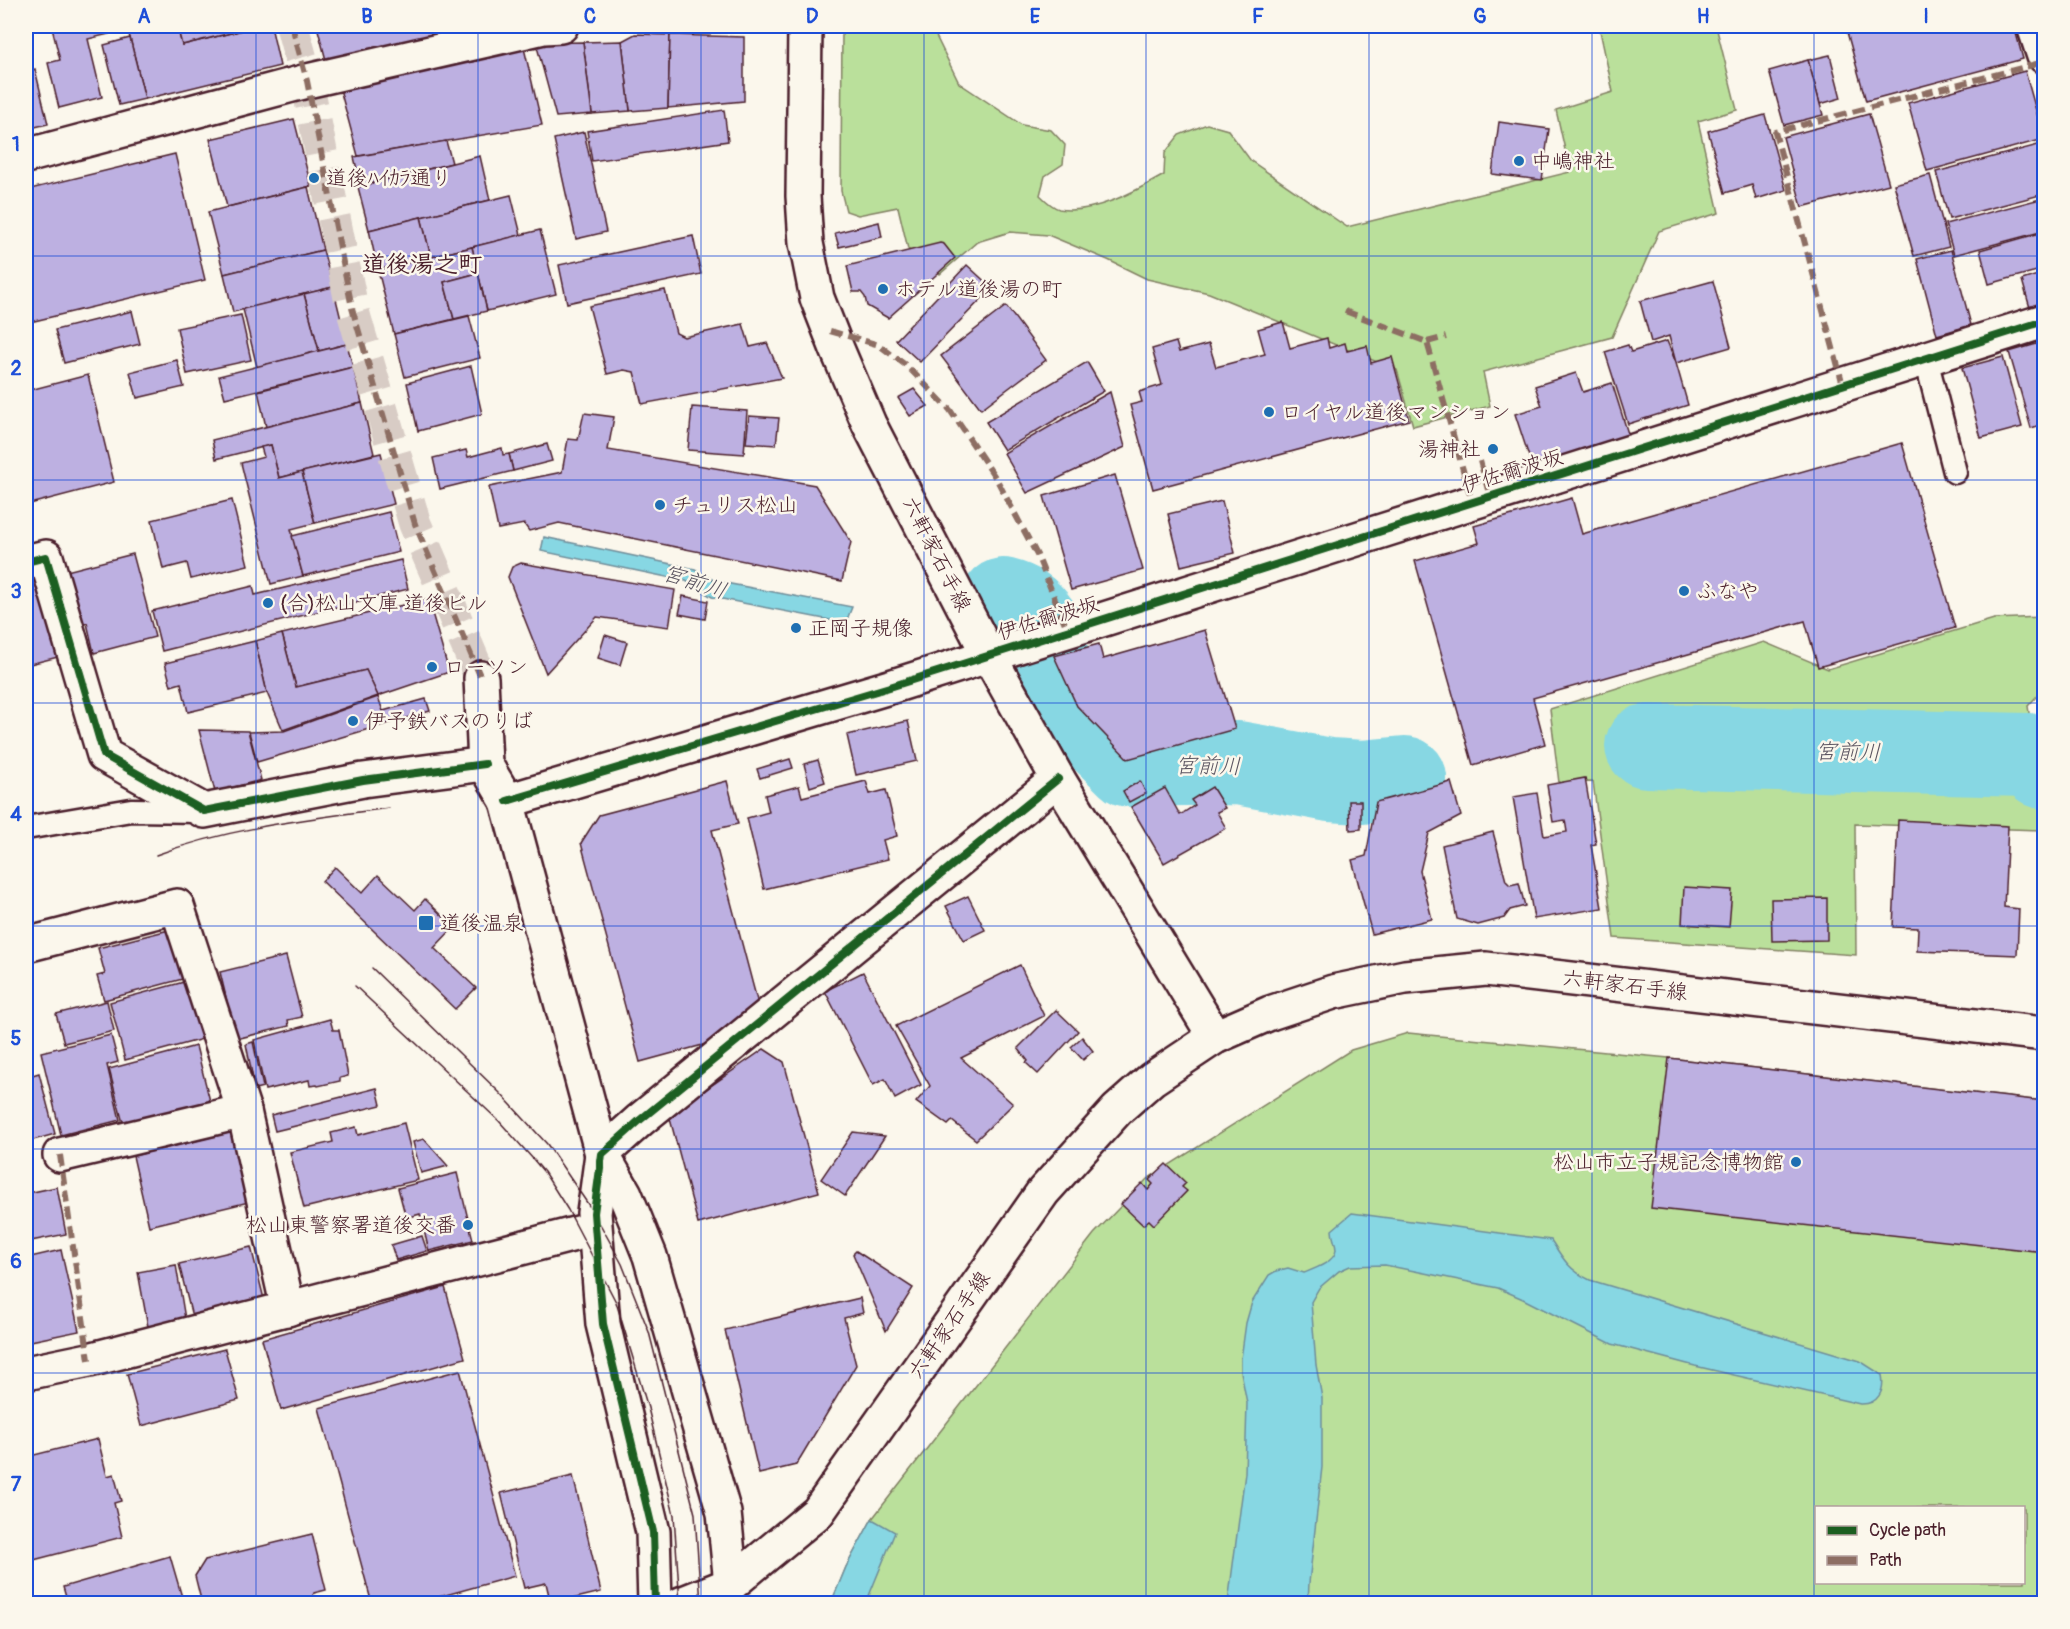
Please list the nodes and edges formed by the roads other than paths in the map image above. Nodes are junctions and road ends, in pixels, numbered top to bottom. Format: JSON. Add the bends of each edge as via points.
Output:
{"nodes":[{"id":1,"x":561,"y":26,"type":"edge"},
{"id":2,"x":805,"y":26,"type":"edge"},
{"id":3,"x":2034,"y":26,"type":"edge"},
{"id":4,"x":2044,"y":56,"type":"edge"},
{"id":5,"x":26,"y":156,"type":"edge"},
{"id":6,"x":2044,"y":321,"type":"edge"},
{"id":7,"x":1926,"y":359,"type":"junction"},
{"id":8,"x":1955,"y":472,"type":"dead end"},
{"id":9,"x":26,"y":562,"type":"edge"},
{"id":10,"x":989,"y":656,"type":"junction"},
{"id":11,"x":481,"y":678,"type":"tunnel mouth"},
{"id":12,"x":485,"y":764,"type":"junction"},
{"id":13,"x":1058,"y":779,"type":"junction"},
{"id":14,"x":507,"y":801,"type":"junction"},
{"id":15,"x":204,"y":812,"type":"junction"},
{"id":16,"x":26,"y":828,"type":"edge"},
{"id":17,"x":26,"y":945,"type":"edge"},
{"id":18,"x":2044,"y":1034,"type":"edge"},
{"id":19,"x":1215,"y":1037,"type":"junction"},
{"id":20,"x":244,"y":1111,"type":"junction"},
{"id":21,"x":602,"y":1154,"type":"junction"},
{"id":22,"x":60,"y":1155,"type":"dead end"},
{"id":23,"x":594,"y":1229,"type":"junction"},
{"id":24,"x":288,"y":1309,"type":"junction"},
{"id":25,"x":26,"y":1373,"type":"edge"},
{"id":26,"x":732,"y":1594,"type":"edge"},
{"id":27,"x":655,"y":1604,"type":"edge"},
{"id":28,"x":681,"y":1604,"type":"edge"}],
"edges":[{"from":1,"to":5,"type":"street","via":[[307,81]]},
{"from":2,"to":10,"type":"street","name":"六軒家石手線","via":[[803,196],[806,243],[817,298],[869,424]]},
{"from":3,"to":4,"type":"street"},
{"from":6,"to":7,"type":"street","name":"伊佐爾波坂"},
{"from":7,"to":8,"type":"lane"},
{"from":7,"to":10,"type":"street","name":"伊佐爾波坂"},
{"from":9,"to":15,"type":"street","via":[[46,557],[104,755]]},
{"from":10,"to":13,"type":"street","name":"六軒家石手線"},
{"from":10,"to":14,"type":"street","name":"伊佐爾波坂"},
{"from":11,"to":12,"type":"street"},
{"from":12,"to":14,"type":"street"},
{"from":12,"to":15,"type":"street","via":[[363,780]]},
{"from":13,"to":19,"type":"street","name":"六軒家石手線"},
{"from":13,"to":21,"type":"street"},
{"from":14,"to":21,"type":"street"},
{"from":15,"to":16,"type":"lane","via":[[131,810]]},
{"from":17,"to":20,"type":"street","via":[[177,906]]},
{"from":18,"to":19,"type":"street","name":"六軒家石手線","via":[[1486,969],[1405,977],[1333,992]]},
{"from":19,"to":26,"type":"street","name":"六軒家石手線","via":[[1152,1079],[1116,1110],[1043,1192],[818,1512]]},
{"from":20,"to":22,"type":"street"},
{"from":20,"to":24,"type":"street"},
{"from":21,"to":23,"type":"street"},
{"from":21,"to":26,"type":"street","via":[[625,1194],[650,1256],[724,1513]]},
{"from":23,"to":24,"type":"street"},
{"from":23,"to":27,"type":"street","via":[[603,1324],[653,1532]]},
{"from":24,"to":25,"type":"street"},
{"from":26,"to":28,"type":"street","name":"六軒家石手線"}]}
